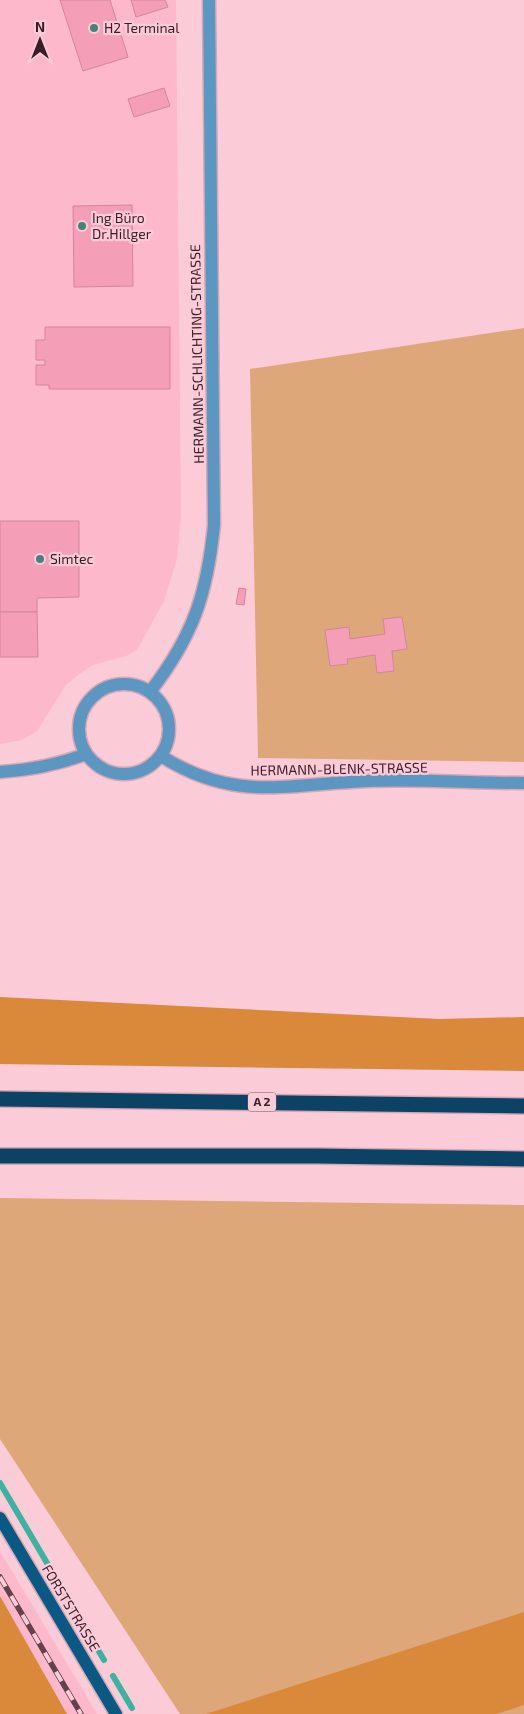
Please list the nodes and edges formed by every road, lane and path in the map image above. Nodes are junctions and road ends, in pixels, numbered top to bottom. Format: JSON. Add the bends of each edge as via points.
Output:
{"nodes":[{"id":1,"x":209,"y":0,"type":"edge"},
{"id":2,"x":150,"y":692,"type":"junction"},
{"id":3,"x":86,"y":754,"type":"junction"},
{"id":4,"x":161,"y":756,"type":"junction"},
{"id":5,"x":0,"y":772,"type":"edge"},
{"id":6,"x":524,"y":783,"type":"edge"},
{"id":7,"x":0,"y":1099,"type":"edge"},
{"id":8,"x":524,"y":1106,"type":"edge"},
{"id":9,"x":0,"y":1156,"type":"edge"},
{"id":10,"x":524,"y":1159,"type":"edge"},
{"id":11,"x":0,"y":1518,"type":"edge"},
{"id":12,"x":116,"y":1714,"type":"edge"}],
"edges":[{"from":1,"to":2,"type":"street","name":"HERMANN-SCHLICHTING-STRASSE","via":[[214,525],[205,590],[194,621],[180,650]]},
{"from":2,"to":3,"type":"street","via":[[129,684],[107,687],[97,693],[82,710],[79,721],[78,733]]},
{"from":2,"to":4,"type":"street","via":[[168,717],[169,737]]},
{"from":3,"to":4,"type":"street","via":[[102,769],[123,775],[144,770]]},
{"from":3,"to":5,"type":"street","via":[[61,764]]},
{"from":4,"to":6,"type":"street","name":"HERMANN-BLENK-STRASSE","via":[[198,775],[258,788],[293,788],[369,780]]},
{"from":7,"to":8,"type":"highway","number":"A 2"},
{"from":9,"to":10,"type":"highway"},
{"from":11,"to":12,"type":"main road","name":"FORSTSTRASSE"}]}
